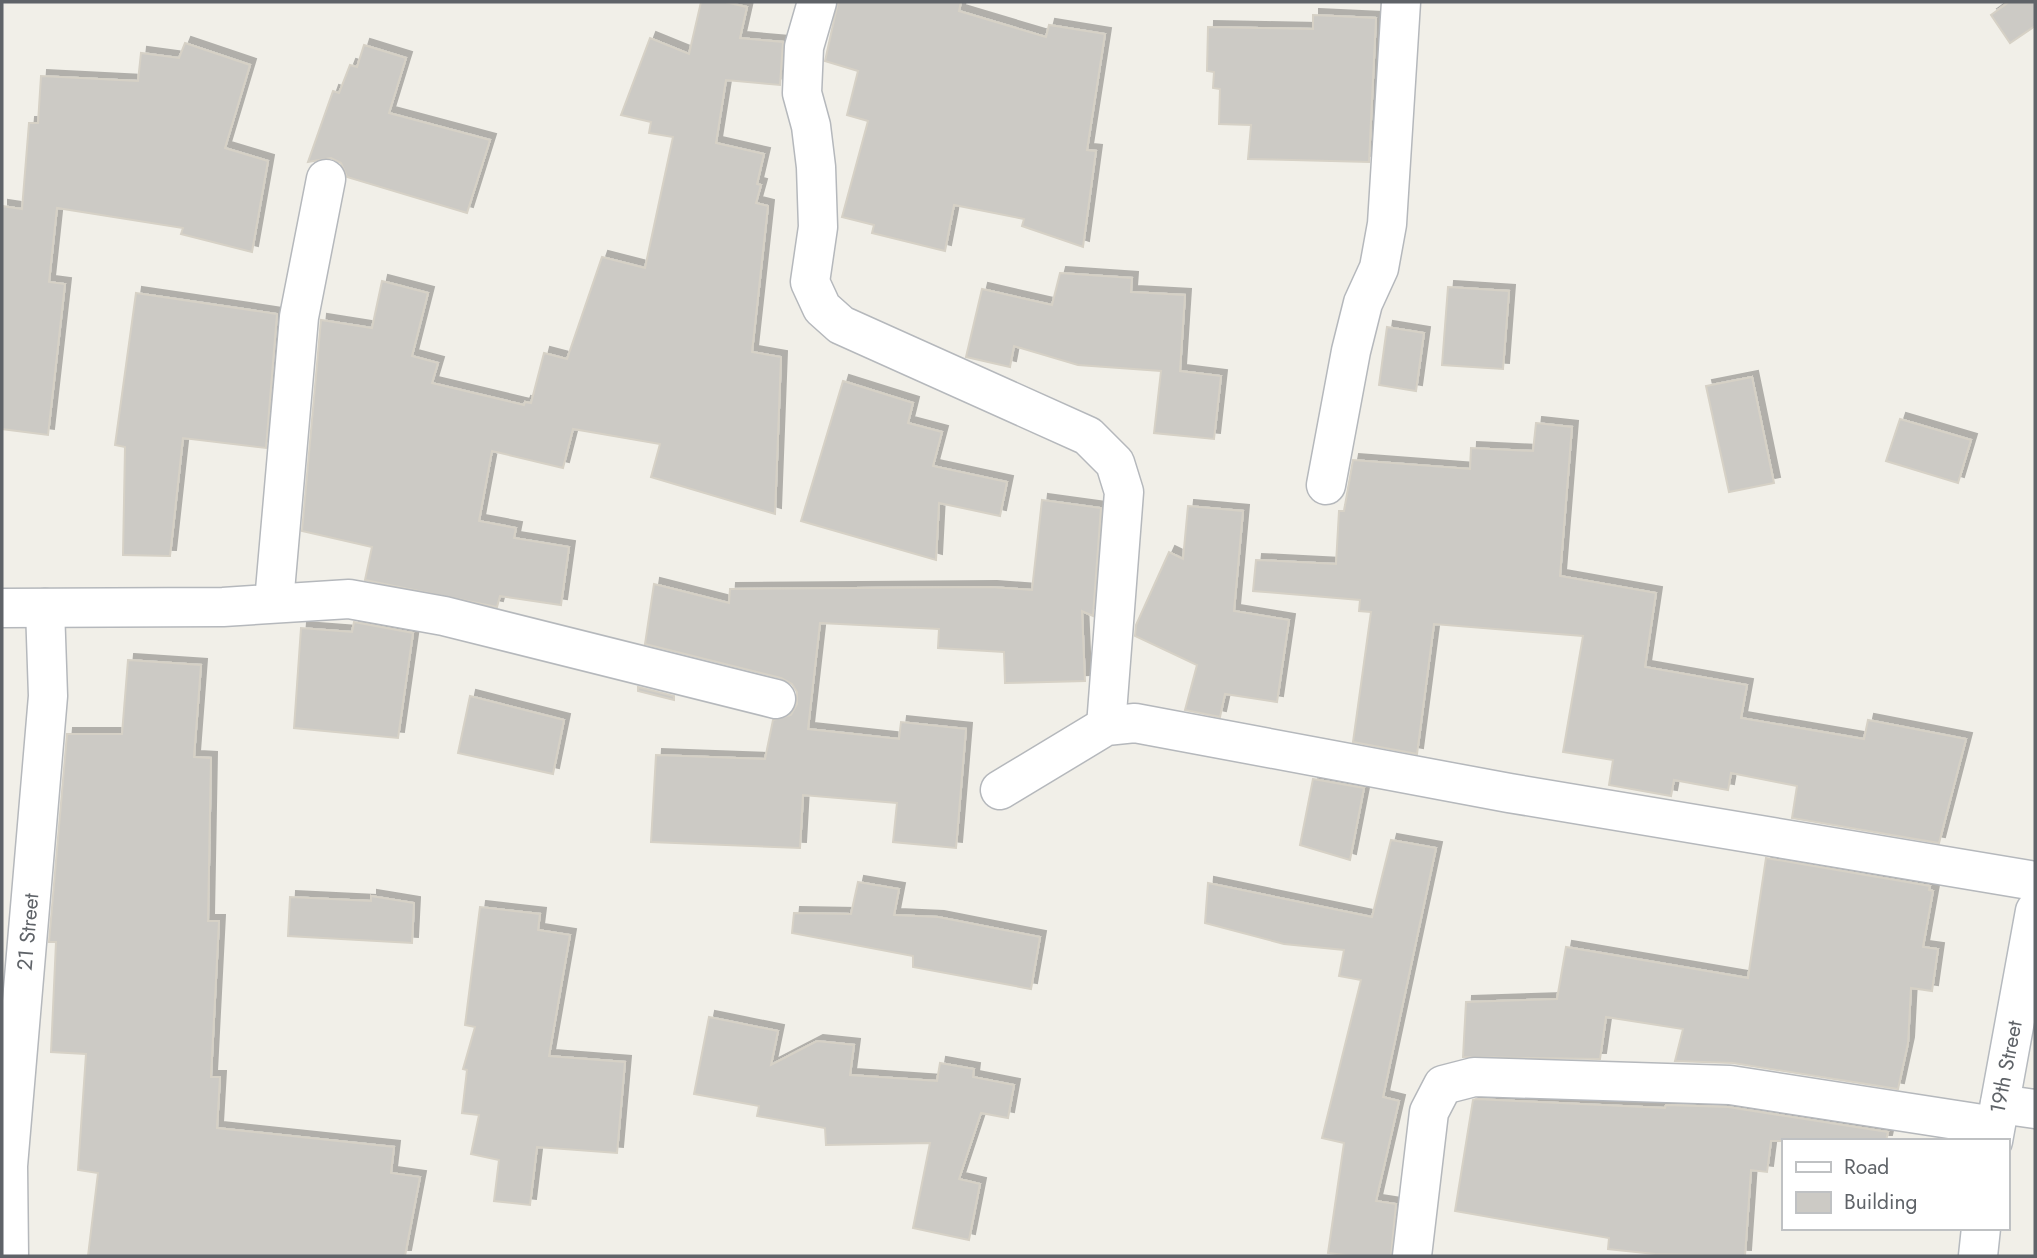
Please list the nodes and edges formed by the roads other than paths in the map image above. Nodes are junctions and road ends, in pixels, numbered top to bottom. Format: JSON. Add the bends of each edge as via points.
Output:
{"nodes":[{"id":1,"x":817,"y":2,"type":"edge"},
{"id":2,"x":1401,"y":2,"type":"edge"},
{"id":3,"x":326,"y":179,"type":"dead end"},
{"id":4,"x":1326,"y":485,"type":"dead end"},
{"id":5,"x":274,"y":602,"type":"junction"},
{"id":6,"x":2,"y":608,"type":"edge"},
{"id":7,"x":45,"y":608,"type":"junction"},
{"id":8,"x":776,"y":699,"type":"dead end"},
{"id":9,"x":1106,"y":726,"type":"junction"},
{"id":10,"x":1000,"y":790,"type":"dead end"},
{"id":11,"x":2035,"y":881,"type":"edge"},
{"id":12,"x":2035,"y":911,"type":"edge"},
{"id":13,"x":2006,"y":1120,"type":"edge"},
{"id":14,"x":5,"y":1165,"type":"edge"},
{"id":15,"x":1981,"y":1230,"type":"edge"},
{"id":16,"x":9,"y":1256,"type":"edge"},
{"id":17,"x":1412,"y":1256,"type":"edge"},
{"id":18,"x":1978,"y":1256,"type":"edge"}],
"edges":[{"from":1,"to":9,"type":"street","via":[[804,47],[802,93],[816,167],[818,227],[810,282],[822,308],[841,325],[1088,436],[1115,463],[1124,492]]},
{"from":2,"to":4,"type":"street","via":[[1387,224],[1379,268],[1363,303],[1351,351]]},
{"from":3,"to":5,"type":"street","via":[[299,317]]},
{"from":5,"to":7,"type":"street","via":[[223,607]]},
{"from":5,"to":8,"type":"street","via":[[349,599],[444,616]]},
{"from":6,"to":7,"type":"street"},
{"from":7,"to":14,"type":"street","name":"21 Street","via":[[48,696]]},
{"from":9,"to":10,"type":"street"},
{"from":9,"to":11,"type":"street","via":[[1135,723],[1510,793]]},
{"from":12,"to":13,"type":"street","name":"19th Street"},
{"from":13,"to":17,"type":"street","via":[[1730,1085],[1474,1077],[1443,1085],[1429,1112]]},
{"from":14,"to":16,"type":"street","name":"21 Street"},
{"from":15,"to":18,"type":"street"}]}
